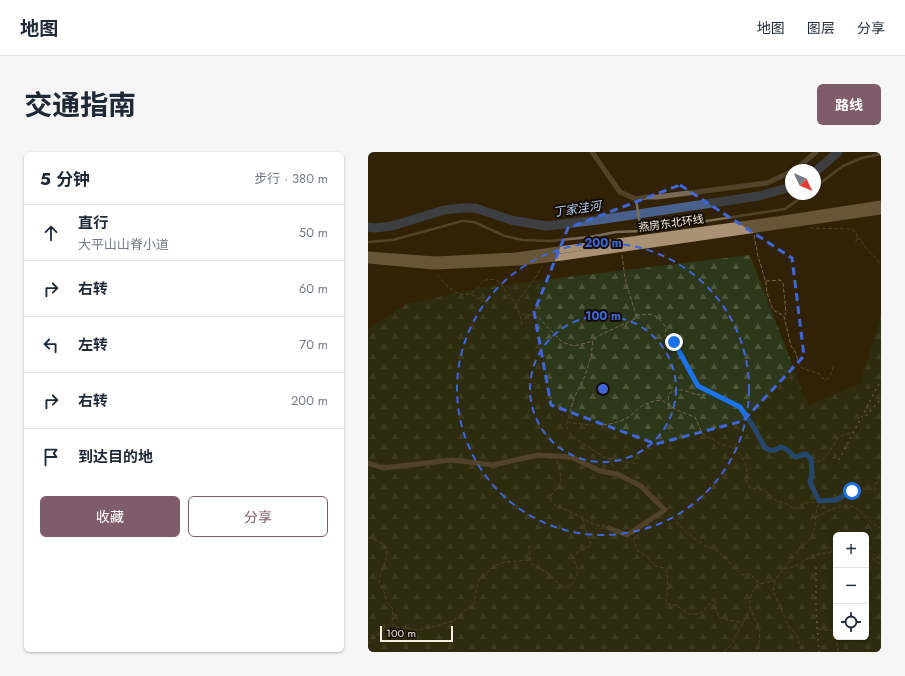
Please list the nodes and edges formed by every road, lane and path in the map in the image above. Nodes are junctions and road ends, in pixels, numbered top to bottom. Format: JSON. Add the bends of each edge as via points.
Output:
{"nodes":[{"id":1,"x":592,"y":152,"type":"edge"},
{"id":2,"x":816,"y":152,"type":"edge"},
{"id":3,"x":881,"y":154,"type":"edge"},
{"id":4,"x":802,"y":164,"type":"edge"},
{"id":5,"x":785,"y":175,"type":"edge"},
{"id":6,"x":821,"y":182,"type":"edge"},
{"id":7,"x":636,"y":199,"type":"junction"},
{"id":8,"x":798,"y":200,"type":"edge"},
{"id":9,"x":881,"y":204,"type":"edge"},
{"id":10,"x":881,"y":211,"type":"edge"},
{"id":11,"x":808,"y":227,"type":"dead end"},
{"id":12,"x":641,"y":231,"type":"junction"},
{"id":13,"x":754,"y":235,"type":"dead end"},
{"id":14,"x":857,"y":238,"type":"junction"},
{"id":15,"x":368,"y":242,"type":"edge"},
{"id":16,"x":856,"y":242,"type":"dead end"},
{"id":17,"x":368,"y":254,"type":"edge"},
{"id":18,"x":621,"y":256,"type":"dead end"},
{"id":19,"x":368,"y":260,"type":"edge"},
{"id":20,"x":545,"y":261,"type":"dead end"},
{"id":21,"x":881,"y":264,"type":"edge"},
{"id":22,"x":436,"y":275,"type":"dead end"},
{"id":23,"x":766,"y":281,"type":"junction"},
{"id":24,"x":471,"y":293,"type":"junction"},
{"id":25,"x":488,"y":304,"type":"dead end"},
{"id":26,"x":516,"y":304,"type":"junction"},
{"id":27,"x":520,"y":314,"type":"junction"},
{"id":28,"x":636,"y":315,"type":"junction"},
{"id":29,"x":784,"y":316,"type":"junction"},
{"id":30,"x":522,"y":325,"type":"dead end"},
{"id":31,"x":593,"y":340,"type":"junction"},
{"id":32,"x":834,"y":365,"type":"dead end"},
{"id":33,"x":713,"y":393,"type":"junction"},
{"id":34,"x":669,"y":406,"type":"junction"},
{"id":35,"x":567,"y":422,"type":"junction"},
{"id":36,"x":854,"y":432,"type":"dead end"},
{"id":37,"x":556,"y":456,"type":"junction"},
{"id":38,"x":609,"y":458,"type":"junction"},
{"id":39,"x":368,"y":463,"type":"edge"},
{"id":40,"x":811,"y":463,"type":"junction"},
{"id":41,"x":639,"y":464,"type":"dead end"},
{"id":42,"x":617,"y":474,"type":"junction"},
{"id":43,"x":881,"y":482,"type":"edge"},
{"id":44,"x":819,"y":501,"type":"junction"},
{"id":45,"x":665,"y":510,"type":"junction"},
{"id":46,"x":582,"y":518,"type":"junction"},
{"id":47,"x":816,"y":518,"type":"junction"},
{"id":48,"x":609,"y":528,"type":"joint"},
{"id":49,"x":881,"y":528,"type":"edge"},
{"id":50,"x":631,"y":532,"type":"junction"},
{"id":51,"x":368,"y":537,"type":"edge"},
{"id":52,"x":529,"y":545,"type":"dead end"},
{"id":53,"x":833,"y":552,"type":"edge"},
{"id":54,"x":869,"y":558,"type":"edge"},
{"id":55,"x":530,"y":560,"type":"junction"},
{"id":56,"x":881,"y":565,"type":"edge"},
{"id":57,"x":783,"y":569,"type":"junction"},
{"id":58,"x":775,"y":580,"type":"junction"},
{"id":59,"x":762,"y":583,"type":"junction"},
{"id":60,"x":751,"y":610,"type":"junction"},
{"id":61,"x":743,"y":623,"type":"junction"},
{"id":62,"x":392,"y":624,"type":"junction"},
{"id":63,"x":818,"y":629,"type":"dead end"},
{"id":64,"x":833,"y":631,"type":"edge"},
{"id":65,"x":836,"y":640,"type":"edge"},
{"id":66,"x":368,"y":644,"type":"edge"},
{"id":67,"x":724,"y":652,"type":"edge"},
{"id":68,"x":757,"y":652,"type":"edge"},
{"id":69,"x":802,"y":652,"type":"edge"},
{"id":70,"x":838,"y":652,"type":"edge"}],
"edges":[{"from":1,"to":7,"type":"street","via":[[620,192]]},
{"from":2,"to":4,"type":"street"},
{"from":3,"to":6,"type":"lane","via":[[843,166]]},
{"from":5,"to":7,"type":"street","via":[[767,183]]},
{"from":7,"to":12,"type":"lane"},
{"from":8,"to":12,"type":"lane","via":[[785,209]]},
{"from":9,"to":17,"type":"main road","name":"燕房东北环线","bridge":true,"via":[[516,256],[435,260]]},
{"from":10,"to":19,"type":"main road","name":"燕房东北环线","bridge":true,"via":[[520,262],[434,266]]},
{"from":11,"to":14,"type":"path","via":[[852,228]]},
{"from":12,"to":15,"type":"lane","via":[[550,241],[523,240],[505,236],[474,222],[462,221],[393,240]]},
{"from":13,"to":23,"type":"path"},
{"from":14,"to":16,"type":"path"},
{"from":14,"to":21,"type":"path"},
{"from":18,"to":28,"type":"path"},
{"from":20,"to":26,"type":"path"},
{"from":22,"to":24,"type":"path","via":[[448,288],[462,295]]},
{"from":23,"to":29,"type":"path","via":[[773,310]]},
{"from":23,"to":29,"type":"path","via":[[780,280],[783,283],[786,313]]},
{"from":24,"to":25,"type":"path"},
{"from":24,"to":26,"type":"path","via":[[482,282],[498,280]]},
{"from":26,"to":27,"type":"path"},
{"from":27,"to":30,"type":"path"},
{"from":27,"to":31,"type":"path","via":[[537,316],[562,342],[574,346]]},
{"from":28,"to":31,"type":"path","via":[[635,319]]},
{"from":28,"to":33,"type":"path","via":[[652,314],[662,322],[666,328],[665,336],[674,342],[695,382]]},
{"from":29,"to":32,"type":"path","via":[[791,346],[802,368],[820,374],[826,380]]},
{"from":31,"to":35,"type":"path","via":[[585,376],[574,398]]},
{"from":33,"to":34,"type":"path","via":[[703,396],[679,389],[672,390],[668,395]]},
{"from":33,"to":40,"type":"path","via":[[740,407],[765,448],[775,450],[781,447],[795,457],[806,454]]},
{"from":34,"to":35,"type":"path","via":[[662,400],[651,401],[630,416],[603,426]]},
{"from":34,"to":44,"type":"path","via":[[695,417],[702,433],[718,443],[734,448],[747,467],[746,475],[750,488],[764,490],[777,501],[795,509],[804,503]]},
{"from":35,"to":38,"type":"path","via":[[569,432],[576,439]]},
{"from":36,"to":40,"type":"path","via":[[838,438],[822,460]]},
{"from":37,"to":39,"type":"street","via":[[538,455],[493,465],[452,460],[383,468]]},
{"from":37,"to":42,"type":"street","via":[[571,457],[600,471]]},
{"from":37,"to":46,"type":"path","via":[[561,481],[551,495],[552,502]]},
{"from":38,"to":41,"type":"path"},
{"from":38,"to":42,"type":"path"},
{"from":40,"to":44,"type":"path","via":[[810,482]]},
{"from":42,"to":45,"type":"street","via":[[641,486]]},
{"from":43,"to":44,"type":"path","via":[[876,483],[875,490],[852,491],[836,500]]},
{"from":44,"to":47,"type":"path"},
{"from":45,"to":50,"type":"street"},
{"from":45,"to":59,"type":"path","via":[[687,533],[718,551],[742,575],[750,574]]},
{"from":46,"to":48,"type":"path"},
{"from":46,"to":55,"type":"path","via":[[590,545],[574,553],[577,574],[569,587],[561,586]]},
{"from":47,"to":49,"type":"path","via":[[832,509],[854,507]]},
{"from":47,"to":57,"type":"path","via":[[812,537]]},
{"from":48,"to":50,"type":"street","via":[[627,535]]},
{"from":50,"to":61,"type":"path","via":[[638,551],[648,557],[655,566],[664,568],[667,572],[666,604],[676,605],[688,614],[700,614],[714,598],[720,618]]},
{"from":51,"to":62,"type":"path","via":[[385,546],[387,552],[379,582],[386,601],[393,609]]},
{"from":52,"to":55,"type":"path"},
{"from":53,"to":57,"type":"path","via":[[811,556],[796,566]]},
{"from":54,"to":56,"type":"path"},
{"from":55,"to":62,"type":"path","via":[[505,562],[494,566],[478,581],[474,603],[453,621],[416,630],[395,627]]},
{"from":57,"to":58,"type":"path"},
{"from":58,"to":59,"type":"path"},
{"from":58,"to":69,"type":"path","via":[[772,591],[789,627],[797,636]]},
{"from":59,"to":60,"type":"path","via":[[752,592]]},
{"from":60,"to":61,"type":"path"},
{"from":60,"to":68,"type":"path","via":[[760,632]]},
{"from":61,"to":67,"type":"path"},
{"from":62,"to":66,"type":"path"},
{"from":63,"to":64,"type":"path"},
{"from":65,"to":70,"type":"path"}]}
